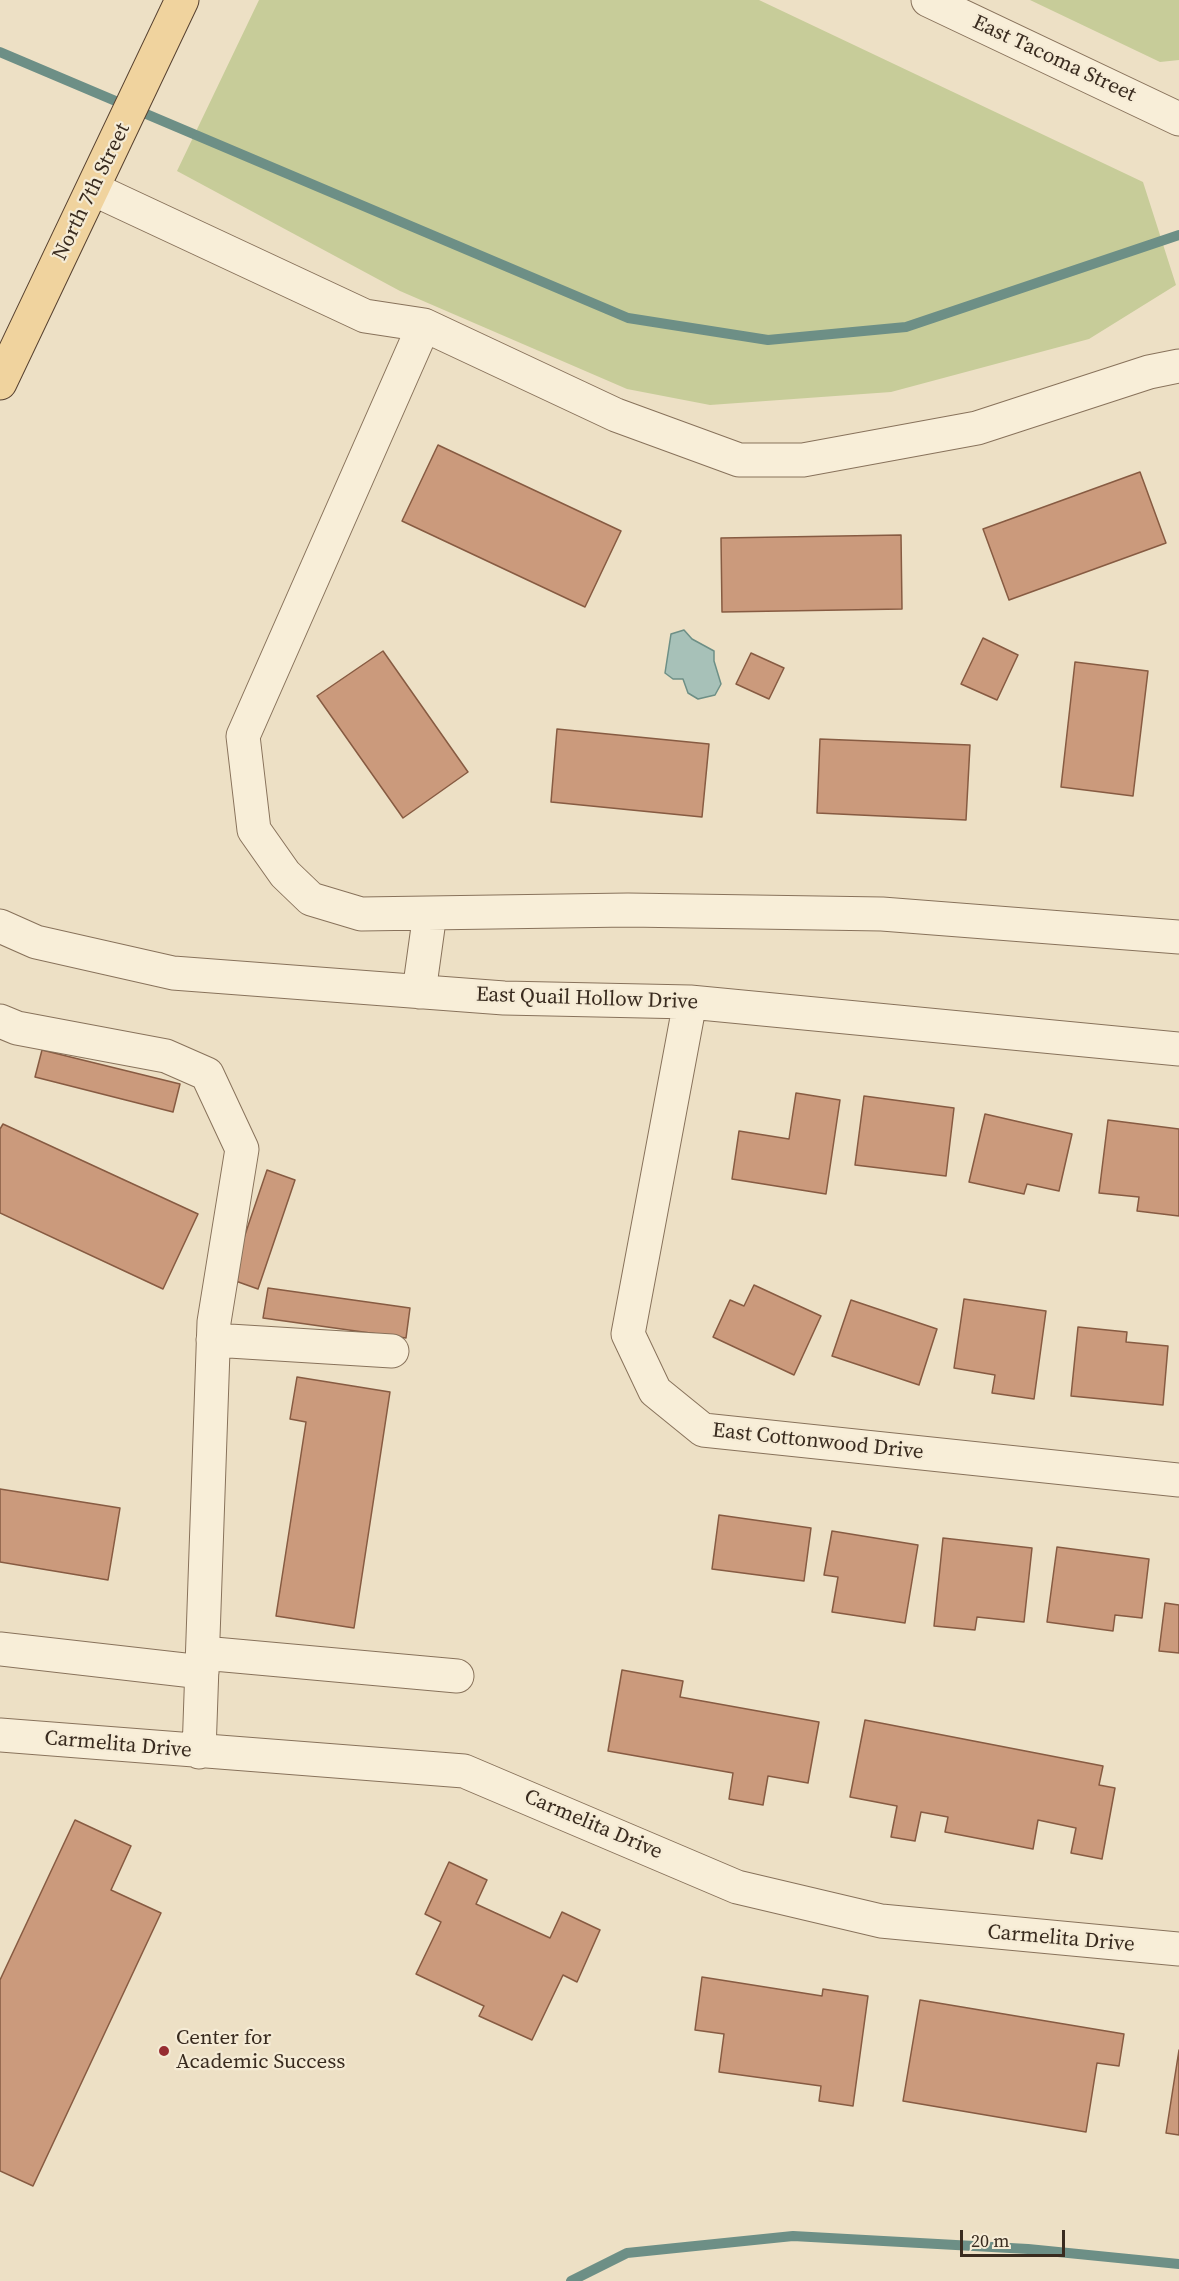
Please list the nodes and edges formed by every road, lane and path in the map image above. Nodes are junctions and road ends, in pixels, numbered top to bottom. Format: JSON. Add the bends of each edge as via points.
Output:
{"nodes":[{"id":1,"x":182,"y":0,"type":"edge"},
{"id":2,"x":928,"y":0,"type":"edge"},
{"id":3,"x":1179,"y":119,"type":"edge"},
{"id":4,"x":93,"y":189,"type":"junction"},
{"id":5,"x":424,"y":325,"type":"junction"},
{"id":6,"x":1179,"y":366,"type":"edge"},
{"id":7,"x":0,"y":383,"type":"edge"},
{"id":8,"x":430,"y":913,"type":"junction"},
{"id":9,"x":0,"y":926,"type":"edge"},
{"id":10,"x":1179,"y":937,"type":"edge"},
{"id":11,"x":420,"y":992,"type":"junction"},
{"id":12,"x":690,"y":1002,"type":"junction"},
{"id":13,"x":0,"y":1021,"type":"edge"},
{"id":14,"x":1179,"y":1048,"type":"edge"},
{"id":15,"x":213,"y":1340,"type":"junction"},
{"id":16,"x":392,"y":1351,"type":"dead end"},
{"id":17,"x":1179,"y":1480,"type":"edge"},
{"id":18,"x":0,"y":1649,"type":"edge"},
{"id":19,"x":202,"y":1663,"type":"junction"},
{"id":20,"x":457,"y":1676,"type":"dead end"},
{"id":21,"x":0,"y":1735,"type":"edge"},
{"id":22,"x":200,"y":1752,"type":"junction"},
{"id":23,"x":1179,"y":1949,"type":"edge"}],
"edges":[{"from":1,"to":4,"type":"main road","name":"North 7th Street"},
{"from":2,"to":3,"type":"street","name":"East Tacoma Street"},
{"from":4,"to":5,"type":"street","via":[[365,316]]},
{"from":4,"to":7,"type":"main road","name":"North 7th Street"},
{"from":5,"to":6,"type":"street","via":[[616,415],[739,460],[803,459],[977,428],[1149,372]]},
{"from":5,"to":8,"type":"street","via":[[243,736],[254,830],[294,883],[311,899],[361,914]]},
{"from":8,"to":10,"type":"street","via":[[628,910],[882,914]]},
{"from":8,"to":11,"type":"street"},
{"from":9,"to":11,"type":"street","name":"East Quail Hollow Drive","via":[[36,942],[173,973]]},
{"from":11,"to":12,"type":"street","name":"East Quail Hollow Drive"},
{"from":12,"to":14,"type":"street","name":"East Quail Hollow Drive"},
{"from":12,"to":17,"type":"street","name":"East Cottonwood Drive","via":[[628,1334],[655,1391],[703,1430]]},
{"from":13,"to":15,"type":"street","via":[[17,1028],[166,1056],[207,1074],[242,1149]]},
{"from":15,"to":16,"type":"street"},
{"from":15,"to":19,"type":"street"},
{"from":18,"to":19,"type":"street"},
{"from":19,"to":20,"type":"street"},
{"from":19,"to":22,"type":"street"},
{"from":21,"to":22,"type":"street","name":"Carmelita Drive"},
{"from":22,"to":23,"type":"street","name":"Carmelita Drive","via":[[464,1771],[737,1887],[881,1921]]}]}
